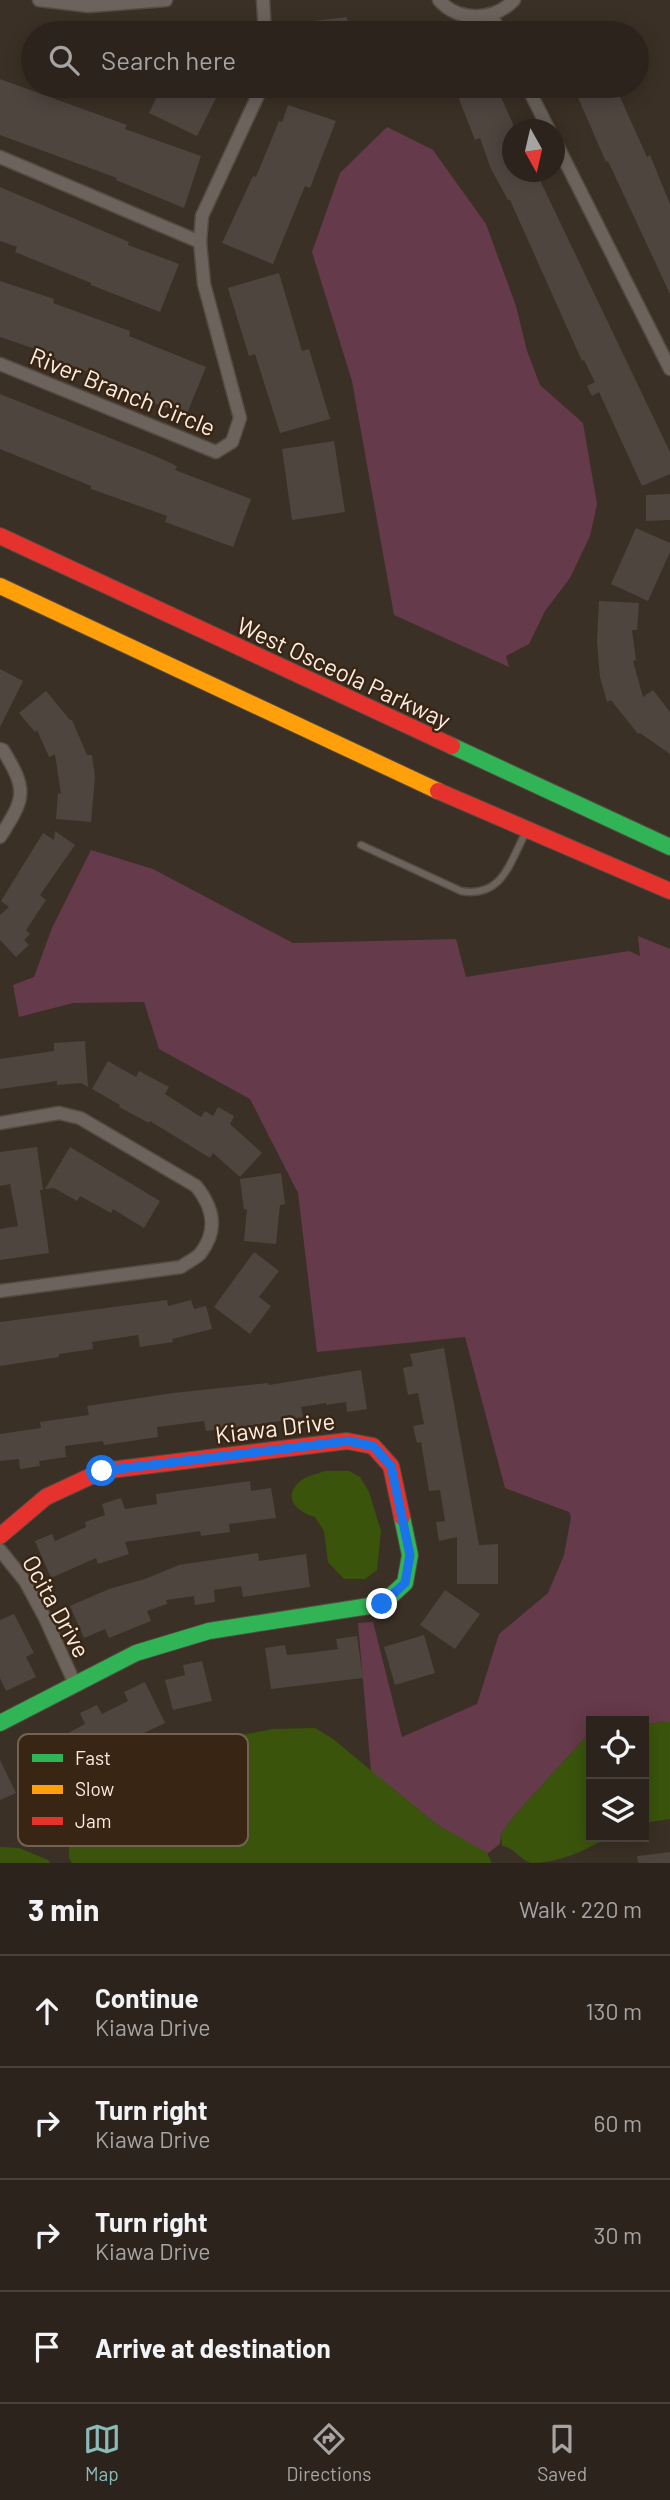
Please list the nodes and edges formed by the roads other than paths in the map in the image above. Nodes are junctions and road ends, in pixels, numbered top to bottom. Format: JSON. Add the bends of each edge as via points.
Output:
{"nodes":[{"id":1,"x":39,"y":0,"type":"edge"},
{"id":2,"x":166,"y":0,"type":"edge"},
{"id":3,"x":263,"y":0,"type":"edge"},
{"id":4,"x":439,"y":0,"type":"edge"},
{"id":5,"x":514,"y":0,"type":"edge"},
{"id":6,"x":491,"y":15,"type":"junction"},
{"id":7,"x":264,"y":21,"type":"edge"},
{"id":8,"x":494,"y":21,"type":"edge"},
{"id":9,"x":257,"y":98,"type":"edge"},
{"id":10,"x":533,"y":98,"type":"edge"},
{"id":11,"x":544,"y":119,"type":"edge"},
{"id":12,"x":0,"y":157,"type":"edge"},
{"id":13,"x":565,"y":159,"type":"edge"},
{"id":14,"x":200,"y":242,"type":"junction"},
{"id":15,"x":0,"y":363,"type":"edge"},
{"id":16,"x":669,"y":364,"type":"edge"},
{"id":17,"x":0,"y":536,"type":"edge"},
{"id":18,"x":0,"y":586,"type":"edge"},
{"id":19,"x":0,"y":749,"type":"edge"},
{"id":20,"x":528,"y":829,"type":"junction"},
{"id":21,"x":0,"y":836,"type":"edge"},
{"id":22,"x":361,"y":845,"type":"dead end"},
{"id":23,"x":670,"y":847,"type":"edge"},
{"id":24,"x":670,"y":891,"type":"edge"},
{"id":25,"x":0,"y":1123,"type":"edge"},
{"id":26,"x":0,"y":1291,"type":"edge"},
{"id":27,"x":0,"y":1536,"type":"edge"},
{"id":28,"x":0,"y":1550,"type":"edge"},
{"id":29,"x":75,"y":1684,"type":"junction"},
{"id":30,"x":0,"y":1723,"type":"edge"}],
"edges":[{"from":1,"to":2,"type":"street","via":[[89,6]]},
{"from":3,"to":7,"type":"street"},
{"from":4,"to":6,"type":"street","via":[[459,14]]},
{"from":5,"to":6,"type":"street"},
{"from":6,"to":8,"type":"street"},
{"from":9,"to":14,"type":"street","name":"River Branch Circle","via":[[202,216]]},
{"from":10,"to":11,"type":"street"},
{"from":12,"to":14,"type":"street"},
{"from":13,"to":16,"type":"street"},
{"from":14,"to":15,"type":"street","name":"River Branch Circle","via":[[204,284],[240,418],[232,442],[216,452]]},
{"from":17,"to":23,"type":"main road","name":"West Osceola Parkway"},
{"from":18,"to":20,"type":"main road"},
{"from":19,"to":21,"type":"street","via":[[19,776],[20,806]]},
{"from":20,"to":22,"type":"lane","via":[[500,881],[482,892],[461,891]]},
{"from":20,"to":24,"type":"main road"},
{"from":25,"to":26,"type":"street","via":[[59,1113],[80,1118],[196,1186],[208,1202],[212,1228],[199,1254],[181,1267]]},
{"from":27,"to":29,"type":"main road","name":"Kiawa Drive","via":[[46,1497],[102,1471],[348,1441],[373,1446],[391,1466],[410,1555],[405,1583],[382,1604],[209,1631],[136,1653]]},
{"from":28,"to":29,"type":"street","name":"Ocita Drive","via":[[30,1590]]},
{"from":29,"to":30,"type":"main road","name":"Kiawa Drive"}]}
